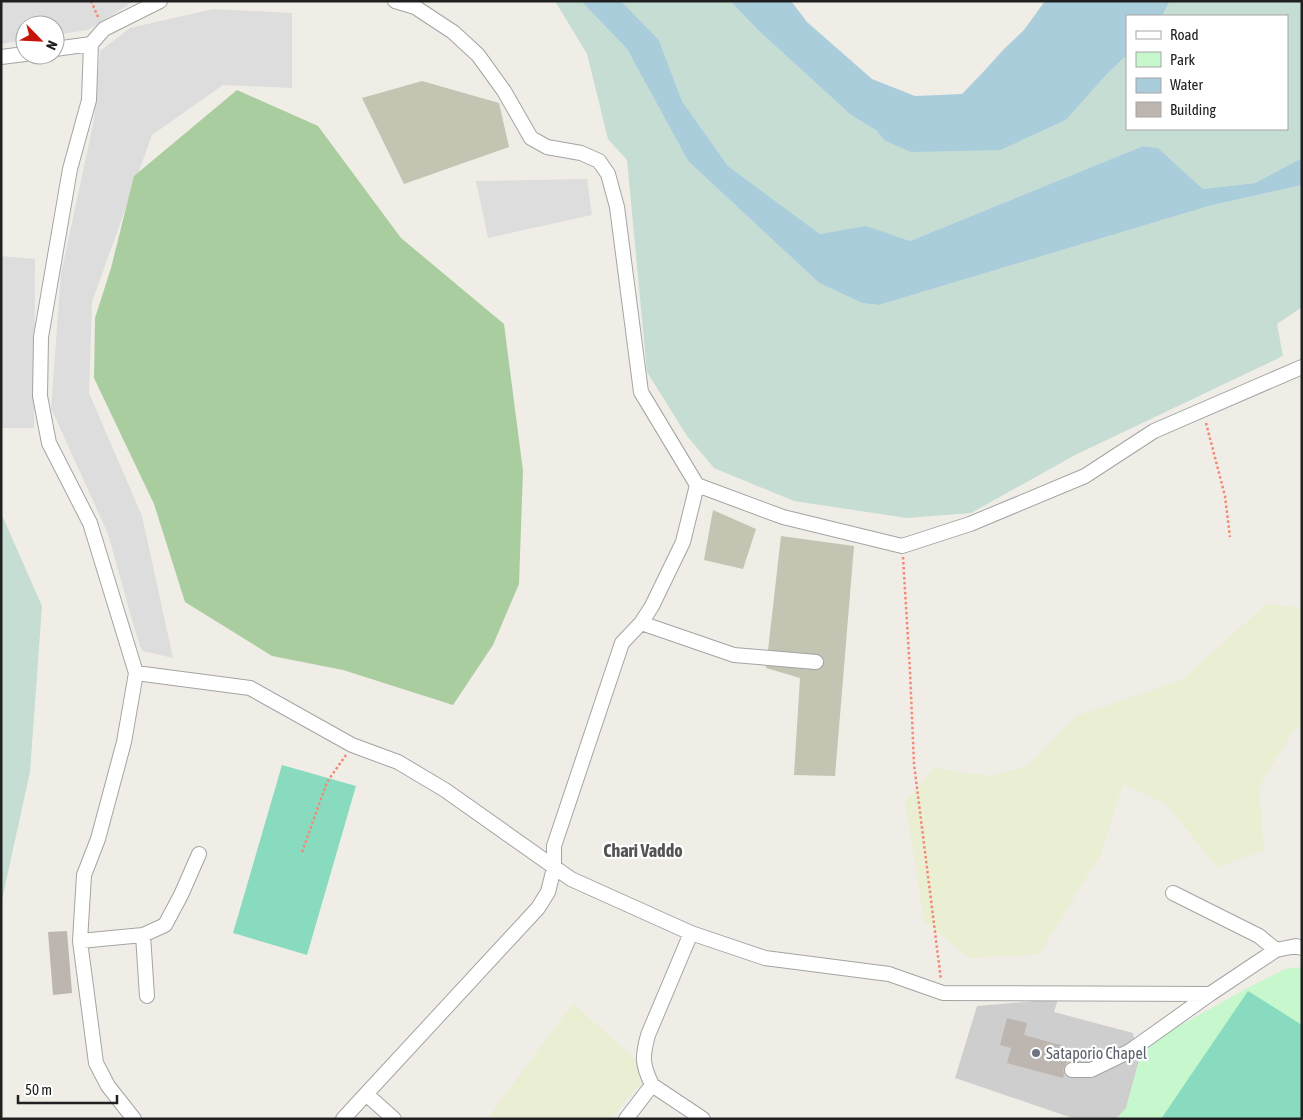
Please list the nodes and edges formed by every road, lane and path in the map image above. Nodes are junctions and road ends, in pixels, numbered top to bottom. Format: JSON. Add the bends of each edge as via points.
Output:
{"nodes":[{"id":1,"x":91,"y":1,"type":"edge"},
{"id":2,"x":160,"y":1,"type":"edge"},
{"id":3,"x":394,"y":1,"type":"edge"},
{"id":4,"x":104,"y":29,"type":"junction"},
{"id":5,"x":91,"y":44,"type":"junction"},
{"id":6,"x":65,"y":48,"type":"edge"},
{"id":7,"x":15,"y":55,"type":"edge"},
{"id":8,"x":1,"y":57,"type":"edge"},
{"id":9,"x":1302,"y":367,"type":"edge"},
{"id":10,"x":1203,"y":410,"type":"junction"},
{"id":11,"x":697,"y":485,"type":"junction"},
{"id":12,"x":1230,"y":537,"type":"dead end"},
{"id":13,"x":902,"y":546,"type":"junction"},
{"id":14,"x":640,"y":624,"type":"junction"},
{"id":15,"x":816,"y":662,"type":"dead end"},
{"id":16,"x":136,"y":673,"type":"junction"},
{"id":17,"x":352,"y":745,"type":"junction"},
{"id":18,"x":302,"y":852,"type":"dead end"},
{"id":19,"x":199,"y":854,"type":"dead end"},
{"id":20,"x":554,"y":868,"type":"junction"},
{"id":21,"x":1173,"y":893,"type":"dead end"},
{"id":22,"x":691,"y":934,"type":"junction"},
{"id":23,"x":143,"y":935,"type":"junction"},
{"id":24,"x":80,"y":941,"type":"junction"},
{"id":25,"x":1302,"y":948,"type":"edge"},
{"id":26,"x":1276,"y":950,"type":"junction"},
{"id":27,"x":943,"y":992,"type":"junction"},
{"id":28,"x":1210,"y":994,"type":"junction"},
{"id":29,"x":147,"y":996,"type":"dead end"},
{"id":30,"x":1072,"y":1070,"type":"dead end"},
{"id":31,"x":652,"y":1085,"type":"junction"},
{"id":32,"x":366,"y":1094,"type":"junction"},
{"id":33,"x":134,"y":1119,"type":"edge"},
{"id":34,"x":343,"y":1119,"type":"edge"},
{"id":35,"x":394,"y":1119,"type":"edge"},
{"id":36,"x":626,"y":1119,"type":"edge"},
{"id":37,"x":703,"y":1119,"type":"edge"}],
"edges":[{"from":1,"to":4,"type":"path"},
{"from":2,"to":4,"type":"street"},
{"from":3,"to":11,"type":"street","via":[[415,7],[453,32],[478,55],[504,90],[531,138],[547,147],[599,161],[608,174],[617,207],[641,392]]},
{"from":4,"to":5,"type":"street"},
{"from":5,"to":6,"type":"street"},
{"from":5,"to":16,"type":"street","via":[[89,100],[70,169],[42,337],[40,396],[49,443],[90,523]]},
{"from":7,"to":8,"type":"street"},
{"from":9,"to":10,"type":"street"},
{"from":10,"to":12,"type":"path","via":[[1225,496]]},
{"from":10,"to":13,"type":"street","via":[[1154,431],[1085,476],[970,524]]},
{"from":11,"to":13,"type":"street","via":[[783,517]]},
{"from":11,"to":14,"type":"street","via":[[683,542]]},
{"from":13,"to":27,"type":"path","via":[[914,764]]},
{"from":14,"to":15,"type":"street","via":[[734,655]]},
{"from":14,"to":20,"type":"street","via":[[622,643],[554,846]]},
{"from":16,"to":17,"type":"street","via":[[250,688]]},
{"from":16,"to":24,"type":"street","via":[[124,742],[98,839],[84,875]]},
{"from":17,"to":18,"type":"path","via":[[327,782]]},
{"from":17,"to":20,"type":"street","via":[[398,762]]},
{"from":19,"to":23,"type":"street","via":[[165,925]]},
{"from":20,"to":22,"type":"street","via":[[571,879]]},
{"from":20,"to":32,"type":"street","via":[[548,892],[538,908]]},
{"from":21,"to":26,"type":"street","via":[[1258,936]]},
{"from":22,"to":27,"type":"street","via":[[765,958],[889,974]]},
{"from":22,"to":31,"type":"street","via":[[644,1048],[644,1064]]},
{"from":23,"to":24,"type":"street"},
{"from":23,"to":29,"type":"street"},
{"from":24,"to":33,"type":"street","via":[[96,1063],[108,1086]]},
{"from":25,"to":26,"type":"street"},
{"from":26,"to":28,"type":"street"},
{"from":27,"to":28,"type":"street"},
{"from":28,"to":30,"type":"street","via":[[1130,1051],[1091,1070]]},
{"from":31,"to":36,"type":"street"},
{"from":31,"to":37,"type":"street"},
{"from":32,"to":34,"type":"street"},
{"from":32,"to":35,"type":"street"}]}
